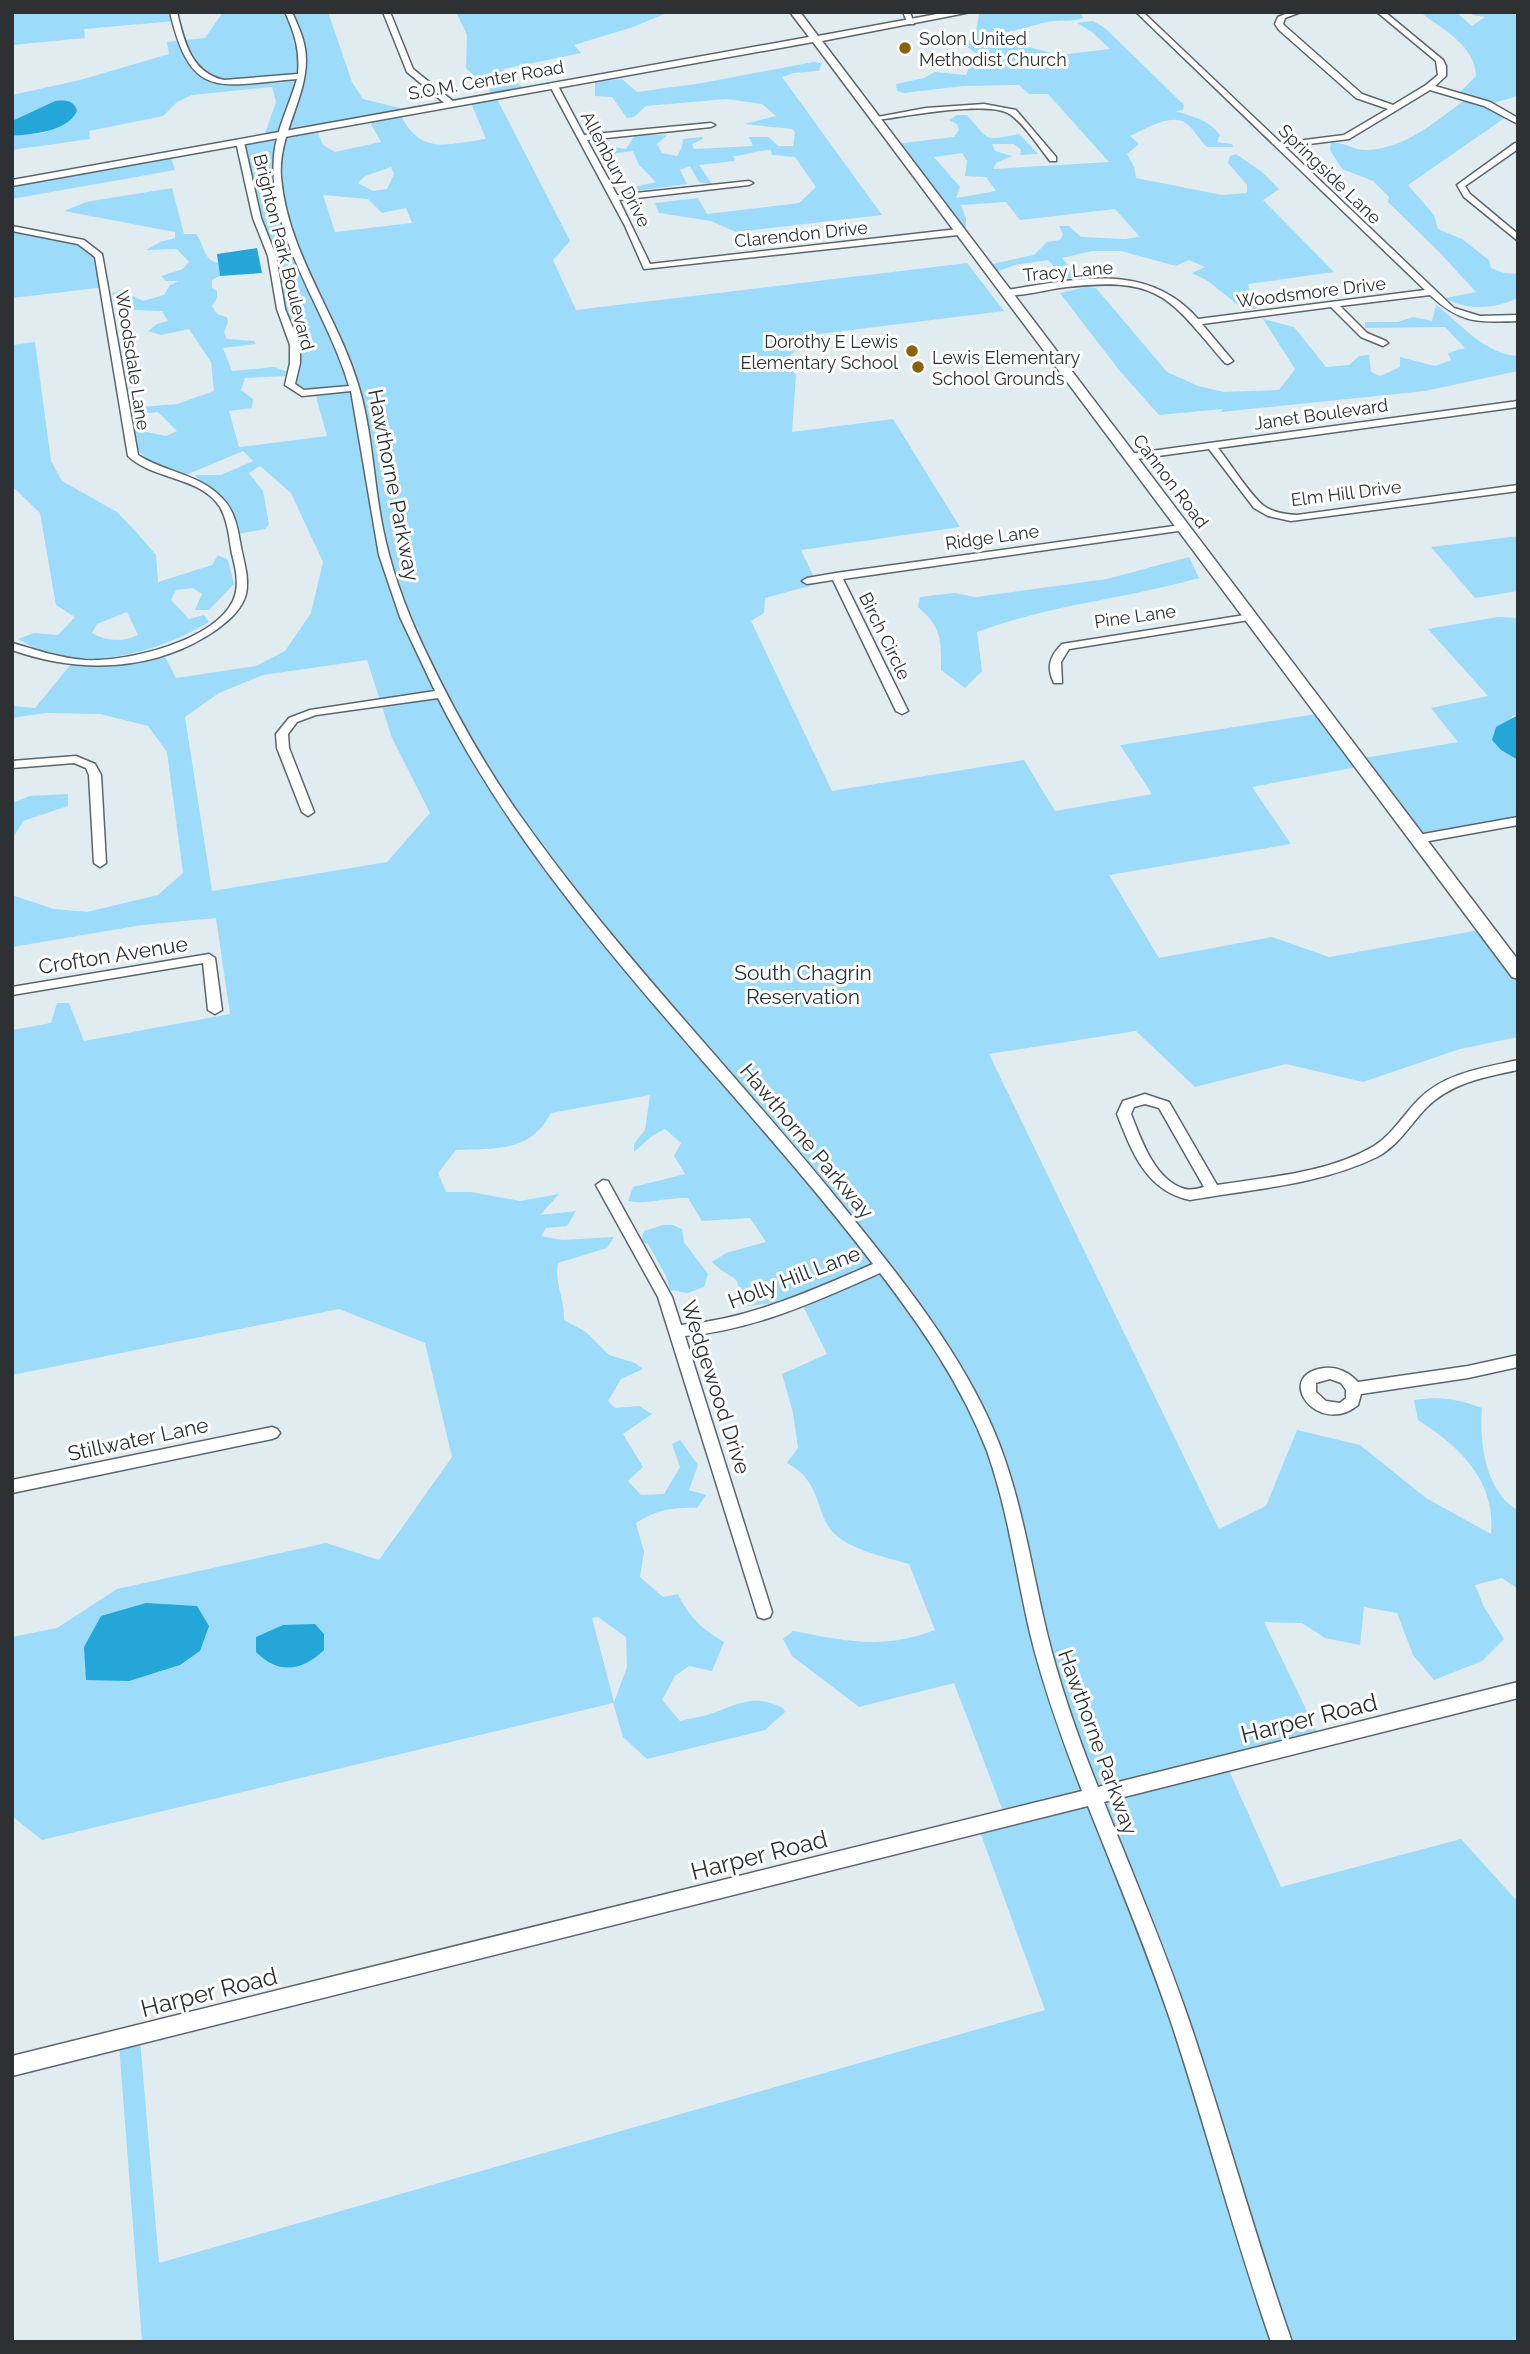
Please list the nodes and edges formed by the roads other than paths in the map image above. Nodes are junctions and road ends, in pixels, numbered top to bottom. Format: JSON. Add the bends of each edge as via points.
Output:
{"nodes":[{"id":1,"x":173,"y":12,"type":"edge"},
{"id":2,"x":288,"y":12,"type":"edge"},
{"id":3,"x":386,"y":12,"type":"edge"},
{"id":4,"x":795,"y":12,"type":"edge"},
{"id":5,"x":966,"y":12,"type":"edge"},
{"id":6,"x":1139,"y":12,"type":"edge"},
{"id":7,"x":1298,"y":12,"type":"edge"},
{"id":8,"x":1380,"y":12,"type":"edge"},
{"id":9,"x":909,"y":17,"type":"edge"},
{"id":10,"x":814,"y":40,"type":"junction"},
{"id":11,"x":302,"y":76,"type":"junction"},
{"id":12,"x":554,"y":86,"type":"junction"},
{"id":13,"x":1429,"y":87,"type":"junction"},
{"id":14,"x":451,"y":104,"type":"junction"},
{"id":15,"x":1393,"y":108,"type":"junction"},
{"id":16,"x":876,"y":118,"type":"junction"},
{"id":17,"x":1518,"y":122,"type":"edge"},
{"id":18,"x":711,"y":125,"type":"dead end"},
{"id":19,"x":284,"y":134,"type":"junction"},
{"id":20,"x":582,"y":138,"type":"junction"},
{"id":21,"x":240,"y":142,"type":"junction"},
{"id":22,"x":1278,"y":146,"type":"junction"},
{"id":23,"x":1517,"y":147,"type":"edge"},
{"id":24,"x":1054,"y":159,"type":"dead end"},
{"id":25,"x":12,"y":183,"type":"edge"},
{"id":26,"x":750,"y":183,"type":"dead end"},
{"id":27,"x":615,"y":198,"type":"junction"},
{"id":28,"x":12,"y":228,"type":"edge"},
{"id":29,"x":958,"y":232,"type":"junction"},
{"id":30,"x":1518,"y":239,"type":"edge"},
{"id":31,"x":647,"y":267,"type":"joint"},
{"id":32,"x":1432,"y":292,"type":"junction"},
{"id":33,"x":1006,"y":293,"type":"junction"},
{"id":34,"x":1334,"y":305,"type":"junction"},
{"id":35,"x":1518,"y":318,"type":"edge"},
{"id":36,"x":1194,"y":322,"type":"junction"},
{"id":37,"x":1383,"y":343,"type":"dead end"},
{"id":38,"x":1228,"y":361,"type":"dead end"},
{"id":39,"x":355,"y":388,"type":"junction"},
{"id":40,"x":1518,"y":404,"type":"edge"},
{"id":41,"x":1211,"y":445,"type":"junction"},
{"id":42,"x":1129,"y":457,"type":"junction"},
{"id":43,"x":1518,"y":488,"type":"edge"},
{"id":44,"x":1181,"y":528,"type":"junction"},
{"id":45,"x":836,"y":576,"type":"junction"},
{"id":46,"x":807,"y":581,"type":"dead end"},
{"id":47,"x":1251,"y":617,"type":"junction"},
{"id":48,"x":12,"y":646,"type":"edge"},
{"id":49,"x":1058,"y":681,"type":"dead end"},
{"id":50,"x":439,"y":694,"type":"junction"},
{"id":51,"x":902,"y":711,"type":"dead end"},
{"id":52,"x":12,"y":765,"type":"edge"},
{"id":53,"x":308,"y":812,"type":"dead end"},
{"id":54,"x":1518,"y":821,"type":"edge"},
{"id":55,"x":1418,"y":839,"type":"junction"},
{"id":56,"x":100,"y":863,"type":"dead end"},
{"id":57,"x":1518,"y":973,"type":"edge"},
{"id":58,"x":12,"y":991,"type":"edge"},
{"id":59,"x":215,"y":1010,"type":"dead end"},
{"id":60,"x":1518,"y":1065,"type":"edge"},
{"id":61,"x":603,"y":1185,"type":"dead end"},
{"id":62,"x":1213,"y":1190,"type":"junction"},
{"id":63,"x":882,"y":1266,"type":"junction"},
{"id":64,"x":678,"y":1332,"type":"junction"},
{"id":65,"x":1518,"y":1361,"type":"edge"},
{"id":66,"x":1354,"y":1389,"type":"dead end"},
{"id":67,"x":272,"y":1433,"type":"dead end"},
{"id":68,"x":12,"y":1487,"type":"edge"},
{"id":69,"x":764,"y":1612,"type":"dead end"},
{"id":70,"x":1518,"y":1690,"type":"edge"},
{"id":71,"x":1093,"y":1798,"type":"junction"},
{"id":72,"x":12,"y":2066,"type":"edge"},
{"id":73,"x":1282,"y":2342,"type":"edge"}],
"edges":[{"from":1,"to":11,"type":"street","via":[[188,60],[214,80]]},
{"from":2,"to":11,"type":"street","name":"Hawthorne Parkway","via":[[302,44]]},
{"from":3,"to":14,"type":"street","via":[[410,70]]},
{"from":4,"to":10,"type":"main road","name":"Cannon Road"},
{"from":5,"to":9,"type":"main road","name":"S.O.M. Center Road"},
{"from":6,"to":22,"type":"street","name":"Springside Lane"},
{"from":7,"to":15,"type":"street","via":[[1282,17],[1282,28],[1359,96]]},
{"from":8,"to":13,"type":"street","via":[[1439,60],[1442,76]]},
{"from":9,"to":10,"type":"main road","name":"S.O.M. Center Road"},
{"from":10,"to":12,"type":"main road","name":"S.O.M. Center Road"},
{"from":10,"to":16,"type":"main road","name":"Cannon Road"},
{"from":11,"to":19,"type":"street","name":"Hawthorne Parkway"},
{"from":12,"to":14,"type":"main road","name":"S.O.M. Center Road"},
{"from":12,"to":20,"type":"street","name":"Allenbury Drive"},
{"from":13,"to":15,"type":"street"},
{"from":13,"to":17,"type":"street","via":[[1502,109]]},
{"from":14,"to":19,"type":"main road","name":"S.O.M. Center Road"},
{"from":15,"to":22,"type":"street","via":[[1346,137]]},
{"from":16,"to":24,"type":"street","via":[[977,106],[1006,108]]},
{"from":16,"to":29,"type":"main road","name":"Cannon Road"},
{"from":18,"to":20,"type":"street"},
{"from":19,"to":21,"type":"main road","name":"S.O.M. Center Road"},
{"from":19,"to":39,"type":"street","name":"Hawthorne Parkway","via":[[277,174],[288,226],[337,335]]},
{"from":20,"to":27,"type":"street","name":"Allenbury Drive"},
{"from":21,"to":25,"type":"main road","name":"S.O.M. Center Road"},
{"from":21,"to":39,"type":"street","name":"Brighton Park Boulevard","via":[[257,218],[272,256],[281,309],[295,345],[290,385],[302,393]]},
{"from":22,"to":32,"type":"street","name":"Springside Lane"},
{"from":23,"to":30,"type":"street","via":[[1461,185]]},
{"from":26,"to":27,"type":"street"},
{"from":27,"to":31,"type":"street","name":"Allenbury Drive"},
{"from":28,"to":48,"type":"street","name":"Woodsdale Lane","via":[[81,242],[99,256],[133,456],[221,501],[229,514],[243,586],[239,601],[220,622],[178,648],[153,656],[90,664],[35,656]]},
{"from":29,"to":31,"type":"street","name":"Clarendon Drive"},
{"from":29,"to":33,"type":"main road","name":"Cannon Road"},
{"from":32,"to":34,"type":"street","name":"Woodsmore Drive"},
{"from":32,"to":35,"type":"street","name":"Springside Lane","via":[[1451,310],[1468,317]]},
{"from":33,"to":36,"type":"street","name":"Tracy Lane","via":[[1108,281],[1133,283],[1173,298]]},
{"from":33,"to":42,"type":"main road","name":"Cannon Road"},
{"from":34,"to":36,"type":"street","name":"Woodsmore Drive"},
{"from":34,"to":37,"type":"street","via":[[1364,335]]},
{"from":36,"to":38,"type":"street","name":"Tracy Lane"},
{"from":39,"to":50,"type":"street","name":"Hawthorne Parkway","via":[[367,434],[377,522],[395,595]]},
{"from":40,"to":41,"type":"street","name":"Janet Boulevard"},
{"from":41,"to":42,"type":"street","name":"Janet Boulevard"},
{"from":41,"to":43,"type":"street","name":"Elm Hill Drive","via":[[1258,506],[1282,517],[1297,519]]},
{"from":42,"to":44,"type":"main road","name":"Cannon Road"},
{"from":44,"to":45,"type":"street","name":"Ridge Lane"},
{"from":44,"to":47,"type":"main road","name":"Cannon Road"},
{"from":45,"to":46,"type":"street","name":"Ridge Lane"},
{"from":45,"to":51,"type":"street","name":"Birch Circle"},
{"from":47,"to":49,"type":"street","name":"Pine Lane","via":[[1066,646],[1055,656]]},
{"from":47,"to":55,"type":"main road","name":"Cannon Road"},
{"from":50,"to":53,"type":"street","via":[[314,712],[293,720],[282,734],[283,748]]},
{"from":50,"to":63,"type":"street","name":"Hawthorne Parkway","via":[[524,831],[575,899],[808,1171]]},
{"from":52,"to":56,"type":"street","via":[[76,759],[91,766]]},
{"from":54,"to":55,"type":"street"},
{"from":55,"to":57,"type":"main road","name":"Cannon Road"},
{"from":58,"to":59,"type":"street","name":"Crofton Avenue","via":[[209,958]]},
{"from":60,"to":62,"type":"street","via":[[1466,1077],[1438,1090],[1417,1108],[1395,1138],[1362,1158]]},
{"from":61,"to":64,"type":"street","name":"Wedgewood Drive","via":[[665,1297]]},
{"from":62,"to":62,"type":"street","via":[[1186,1195],[1160,1182],[1126,1119],[1128,1104],[1145,1099],[1164,1105]]},
{"from":63,"to":64,"type":"street","name":"Holly Hill Lane","via":[[759,1317]]},
{"from":63,"to":71,"type":"street","name":"Hawthorne Parkway","via":[[948,1359],[997,1459],[1038,1635]]},
{"from":64,"to":69,"type":"street","name":"Wedgewood Drive"},
{"from":65,"to":66,"type":"street"},
{"from":67,"to":68,"type":"street","name":"Stillwater Lane"},
{"from":70,"to":71,"type":"street","name":"Harper Road"},
{"from":71,"to":72,"type":"street","name":"Harper Road"},
{"from":71,"to":73,"type":"street","name":"Hawthorne Parkway","via":[[1168,1984]]}]}
